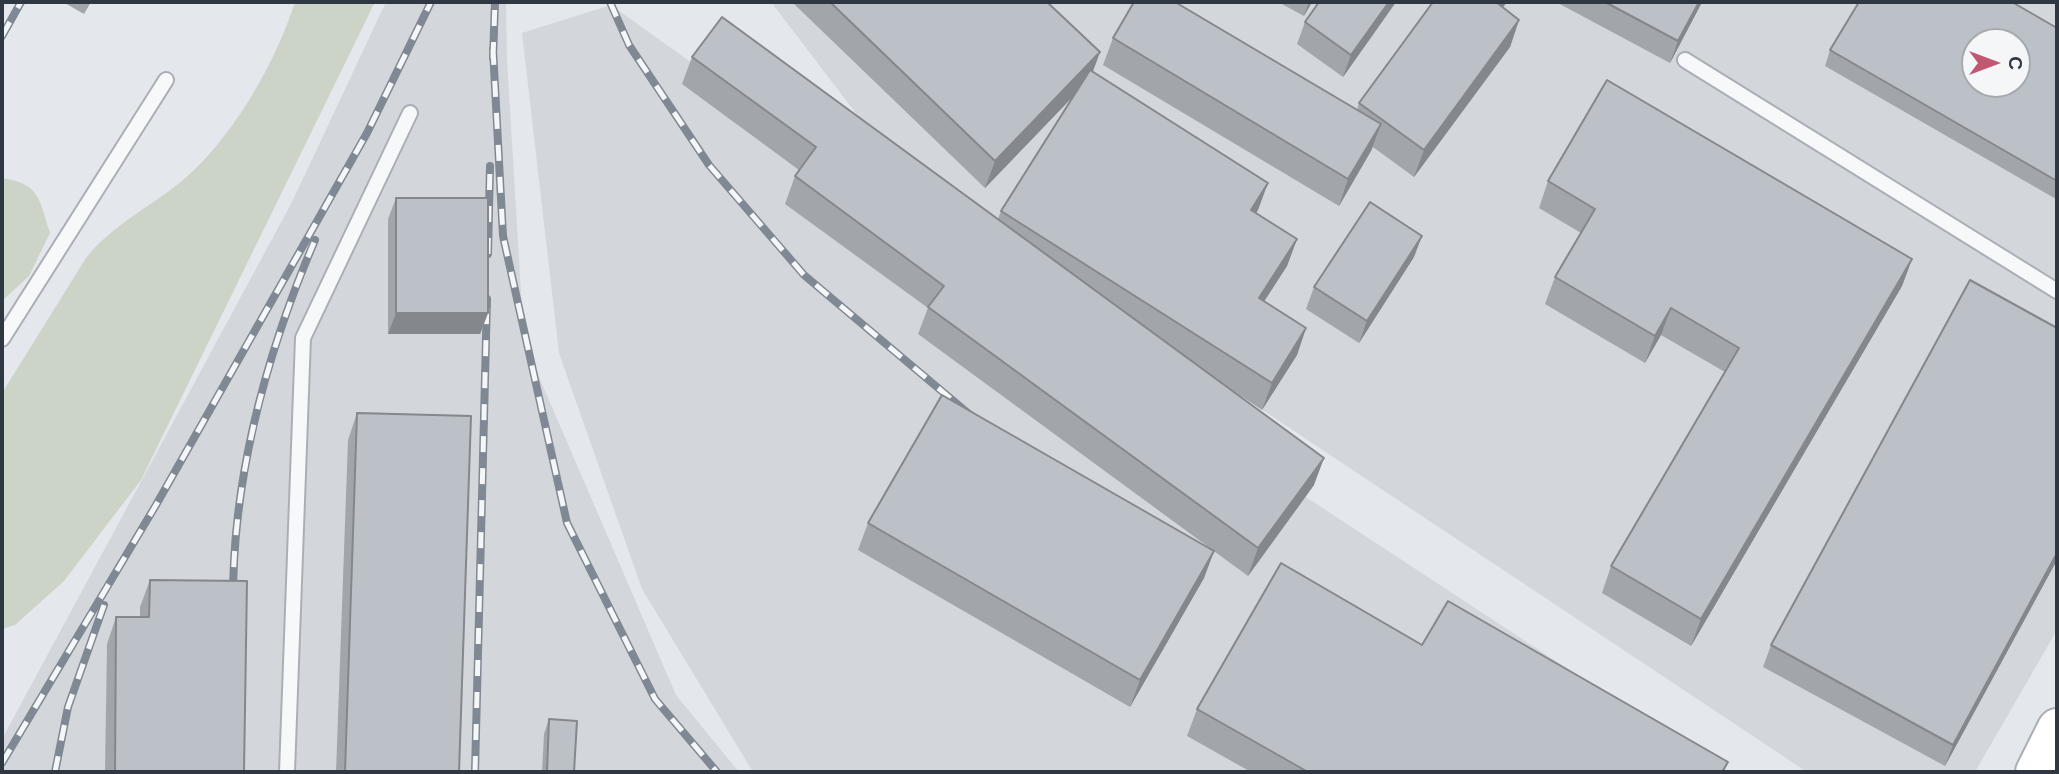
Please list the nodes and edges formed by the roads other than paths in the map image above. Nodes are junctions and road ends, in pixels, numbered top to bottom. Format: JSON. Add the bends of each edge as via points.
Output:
{"nodes":[{"id":1,"x":1685,"y":60,"type":"dead end"},
{"id":2,"x":166,"y":80,"type":"dead end"},
{"id":3,"x":411,"y":113,"type":"dead end"},
{"id":4,"x":2057,"y":291,"type":"edge"},
{"id":5,"x":2,"y":340,"type":"edge"},
{"id":6,"x":2057,"y":728,"type":"edge"},
{"id":7,"x":287,"y":772,"type":"edge"},
{"id":8,"x":2035,"y":772,"type":"edge"}],
"edges":[{"from":1,"to":4,"type":"lane"},
{"from":2,"to":5,"type":"lane"},
{"from":3,"to":7,"type":"lane","via":[[303,338]]},
{"from":6,"to":8,"type":"main road"}]}
